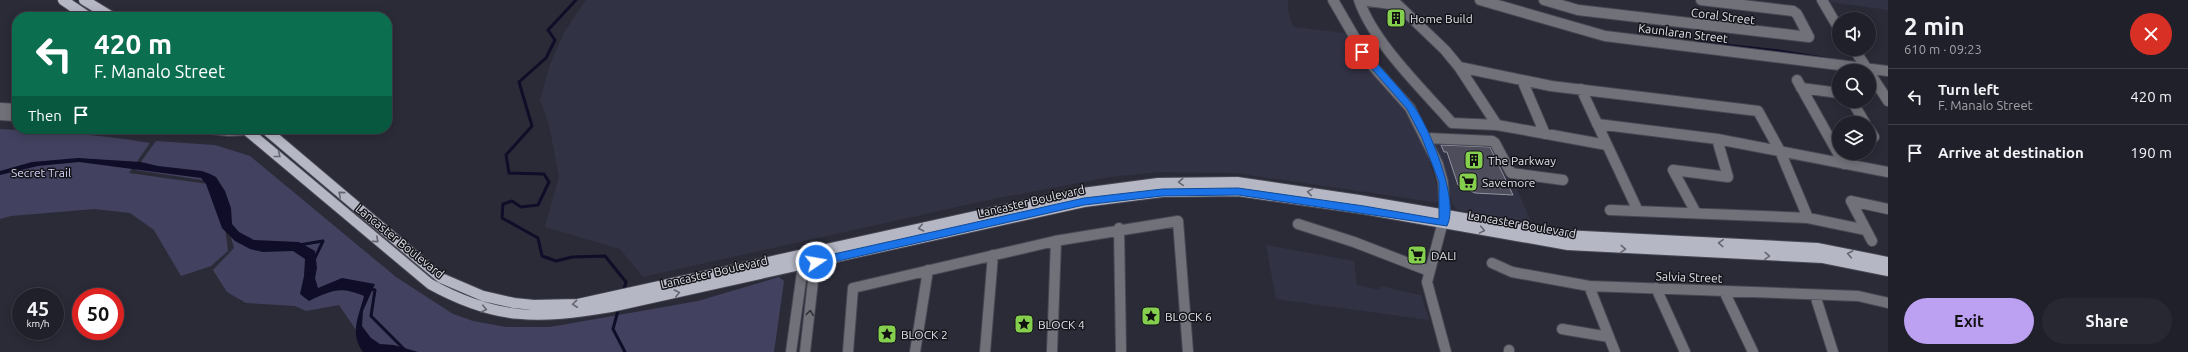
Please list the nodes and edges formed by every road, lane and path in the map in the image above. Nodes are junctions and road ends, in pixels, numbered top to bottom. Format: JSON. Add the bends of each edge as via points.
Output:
{"nodes":[{"id":1,"x":63,"y":0,"type":"edge"},
{"id":2,"x":84,"y":0,"type":"edge"},
{"id":3,"x":1333,"y":0,"type":"edge"},
{"id":4,"x":1360,"y":0,"type":"edge"},
{"id":5,"x":1480,"y":0,"type":"edge"},
{"id":6,"x":1544,"y":0,"type":"edge"},
{"id":7,"x":1701,"y":0,"type":"edge"},
{"id":8,"x":1704,"y":0,"type":"edge"},
{"id":9,"x":1822,"y":0,"type":"edge"},
{"id":10,"x":1561,"y":3,"type":"edge"},
{"id":11,"x":81,"y":12,"type":"edge"},
{"id":12,"x":104,"y":12,"type":"edge"},
{"id":13,"x":1832,"y":17,"type":"edge"},
{"id":14,"x":1835,"y":64,"type":"edge"},
{"id":15,"x":1459,"y":67,"type":"junction"},
{"id":16,"x":1876,"y":69,"type":"edge"},
{"id":17,"x":1888,"y":71,"type":"edge"},
{"id":18,"x":1522,"y":80,"type":"junction"},
{"id":19,"x":1876,"y":81,"type":"edge"},
{"id":20,"x":1580,"y":89,"type":"junction"},
{"id":21,"x":1832,"y":91,"type":"edge"},
{"id":22,"x":1888,"y":101,"type":"edge"},
{"id":23,"x":0,"y":108,"type":"edge"},
{"id":24,"x":12,"y":109,"type":"edge"},
{"id":25,"x":0,"y":115,"type":"edge"},
{"id":26,"x":12,"y":116,"type":"edge"},
{"id":27,"x":1597,"y":124,"type":"junction"},
{"id":28,"x":1497,"y":125,"type":"junction"},
{"id":29,"x":251,"y":134,"type":"edge"},
{"id":30,"x":270,"y":134,"type":"edge"},
{"id":31,"x":1545,"y":134,"type":"junction"},
{"id":32,"x":1827,"y":134,"type":"junction"},
{"id":33,"x":1832,"y":135,"type":"edge"},
{"id":34,"x":1426,"y":138,"type":"junction"},
{"id":35,"x":1717,"y":139,"type":"junction"},
{"id":36,"x":1607,"y":145,"type":"junction"},
{"id":37,"x":1780,"y":151,"type":"junction"},
{"id":38,"x":1844,"y":164,"type":"junction"},
{"id":39,"x":1888,"y":172,"type":"edge"},
{"id":40,"x":1563,"y":180,"type":"dead end"},
{"id":41,"x":1888,"y":209,"type":"edge"},
{"id":42,"x":1610,"y":210,"type":"dead end"},
{"id":43,"x":1638,"y":211,"type":"junction"},
{"id":44,"x":1696,"y":213,"type":"junction"},
{"id":45,"x":1808,"y":218,"type":"junction"},
{"id":46,"x":1445,"y":219,"type":"junction"},
{"id":47,"x":1298,"y":224,"type":"dead end"},
{"id":48,"x":1119,"y":228,"type":"junction"},
{"id":49,"x":1866,"y":230,"type":"junction"},
{"id":50,"x":1056,"y":241,"type":"junction"},
{"id":51,"x":1872,"y":242,"type":"dead end"},
{"id":52,"x":993,"y":255,"type":"junction"},
{"id":53,"x":816,"y":257,"type":"junction"},
{"id":54,"x":1888,"y":262,"type":"edge"},
{"id":55,"x":1492,"y":263,"type":"dead end"},
{"id":56,"x":803,"y":265,"type":"junction"},
{"id":57,"x":928,"y":270,"type":"junction"},
{"id":58,"x":1429,"y":271,"type":"junction"},
{"id":59,"x":1888,"y":271,"type":"edge"},
{"id":60,"x":1589,"y":286,"type":"junction"},
{"id":61,"x":1656,"y":288,"type":"junction"},
{"id":62,"x":1724,"y":291,"type":"junction"},
{"id":63,"x":1815,"y":295,"type":"junction"},
{"id":64,"x":639,"y":296,"type":"junction"},
{"id":65,"x":619,"y":301,"type":"junction"},
{"id":66,"x":1888,"y":303,"type":"edge"},
{"id":67,"x":1562,"y":329,"type":"dead end"},
{"id":68,"x":1609,"y":337,"type":"junction"},
{"id":69,"x":791,"y":352,"type":"edge"},
{"id":70,"x":805,"y":352,"type":"edge"},
{"id":71,"x":848,"y":352,"type":"edge"},
{"id":72,"x":915,"y":352,"type":"edge"},
{"id":73,"x":985,"y":352,"type":"edge"},
{"id":74,"x":1052,"y":352,"type":"edge"},
{"id":75,"x":1121,"y":352,"type":"edge"},
{"id":76,"x":1188,"y":352,"type":"edge"},
{"id":77,"x":1446,"y":352,"type":"edge"},
{"id":78,"x":1615,"y":352,"type":"edge"},
{"id":79,"x":1685,"y":352,"type":"edge"},
{"id":80,"x":1754,"y":352,"type":"edge"},
{"id":81,"x":1833,"y":352,"type":"edge"}],
"edges":[{"from":1,"to":11,"type":"main road"},
{"from":2,"to":12,"type":"main road"},
{"from":3,"to":34,"type":"street","via":[[1362,52],[1410,108]]},
{"from":4,"to":15,"type":"street","via":[[1398,5]]},
{"from":4,"to":28,"type":"street","via":[[1362,12],[1374,29],[1452,123]]},
{"from":5,"to":14,"type":"street","name":"Kaunlaran Street","via":[[1604,36]]},
{"from":6,"to":10,"type":"street","name":"Coral Street"},
{"from":7,"to":8,"type":"street"},
{"from":8,"to":10,"type":"street","name":"Coral Street","via":[[1790,11],[1797,14],[1809,36],[1805,38],[1578,10]]},
{"from":9,"to":13,"type":"street"},
{"from":15,"to":18,"type":"street"},
{"from":15,"to":28,"type":"street"},
{"from":16,"to":17,"type":"street","name":"Kaunlaran Street"},
{"from":18,"to":20,"type":"street"},
{"from":18,"to":31,"type":"street"},
{"from":19,"to":22,"type":"street"},
{"from":20,"to":27,"type":"street"},
{"from":20,"to":37,"type":"street","via":[[1758,111]]},
{"from":21,"to":32,"type":"street","via":[[1799,84]]},
{"from":23,"to":24,"type":"street"},
{"from":25,"to":26,"type":"street"},
{"from":27,"to":35,"type":"street"},
{"from":27,"to":36,"type":"street"},
{"from":28,"to":31,"type":"street"},
{"from":29,"to":65,"type":"main road","name":"Lancaster Boulevard","one_way":true,"via":[[399,260],[449,296],[475,307],[528,316],[576,314]]},
{"from":65,"to":30,"type":"main road","name":"Lancaster Boulevard","one_way":true,"via":[[534,305],[483,296],[460,288],[441,278]]},
{"from":31,"to":36,"type":"street"},
{"from":32,"to":33,"type":"street"},
{"from":32,"to":38,"type":"street"},
{"from":34,"to":40,"type":"street","via":[[1492,141],[1496,143],[1511,173]]},
{"from":34,"to":46,"type":"street","via":[[1443,182]]},
{"from":35,"to":37,"type":"street"},
{"from":35,"to":44,"type":"street","via":[[1728,177],[1673,170]]},
{"from":36,"to":43,"type":"street"},
{"from":37,"to":38,"type":"street"},
{"from":37,"to":45,"type":"street"},
{"from":38,"to":39,"type":"street"},
{"from":41,"to":49,"type":"street","via":[[1851,201]]},
{"from":42,"to":43,"type":"street"},
{"from":43,"to":44,"type":"street"},
{"from":44,"to":45,"type":"street"},
{"from":45,"to":49,"type":"street"},
{"from":46,"to":53,"type":"main road","name":"Lancaster Boulevard","via":[[1238,191],[1162,192],[1084,202]]},
{"from":54,"to":46,"type":"main road","name":"Lancaster Boulevard","one_way":true,"via":[[1817,248],[1581,237]]},
{"from":46,"to":58,"type":"street"},
{"from":46,"to":59,"type":"main road","name":"Lancaster Boulevard","one_way":true,"via":[[1584,247],[1823,258]]},
{"from":47,"to":58,"type":"street"},
{"from":48,"to":50,"type":"street"},
{"from":48,"to":75,"type":"street"},
{"from":48,"to":76,"type":"street","via":[[1178,221]]},
{"from":49,"to":51,"type":"street"},
{"from":50,"to":52,"type":"street"},
{"from":50,"to":74,"type":"street"},
{"from":52,"to":57,"type":"street"},
{"from":52,"to":73,"type":"street"},
{"from":53,"to":56,"type":"main road","name":"Lancaster Boulevard"},
{"from":53,"to":64,"type":"main road","name":"Lancaster Boulevard"},
{"from":70,"to":53,"type":"street","one_way":true},
{"from":55,"to":60,"type":"street","name":"Salvia Street","via":[[1512,272]]},
{"from":64,"to":56,"type":"main road","name":"Lancaster Boulevard","one_way":true},
{"from":56,"to":69,"type":"street"},
{"from":57,"to":71,"type":"street","via":[[853,288]]},
{"from":57,"to":72,"type":"street"},
{"from":58,"to":77,"type":"street","via":[[1428,292]]},
{"from":60,"to":61,"type":"street","name":"Salvia Street"},
{"from":60,"to":68,"type":"street"},
{"from":61,"to":62,"type":"street","name":"Salvia Street"},
{"from":61,"to":79,"type":"street"},
{"from":62,"to":63,"type":"street","name":"Salvia Street"},
{"from":62,"to":80,"type":"street"},
{"from":63,"to":66,"type":"street","name":"Salvia Street","via":[[1858,296]]},
{"from":63,"to":81,"type":"street"},
{"from":64,"to":65,"type":"main road","name":"Lancaster Boulevard"},
{"from":67,"to":68,"type":"street"},
{"from":68,"to":78,"type":"street"}]}
